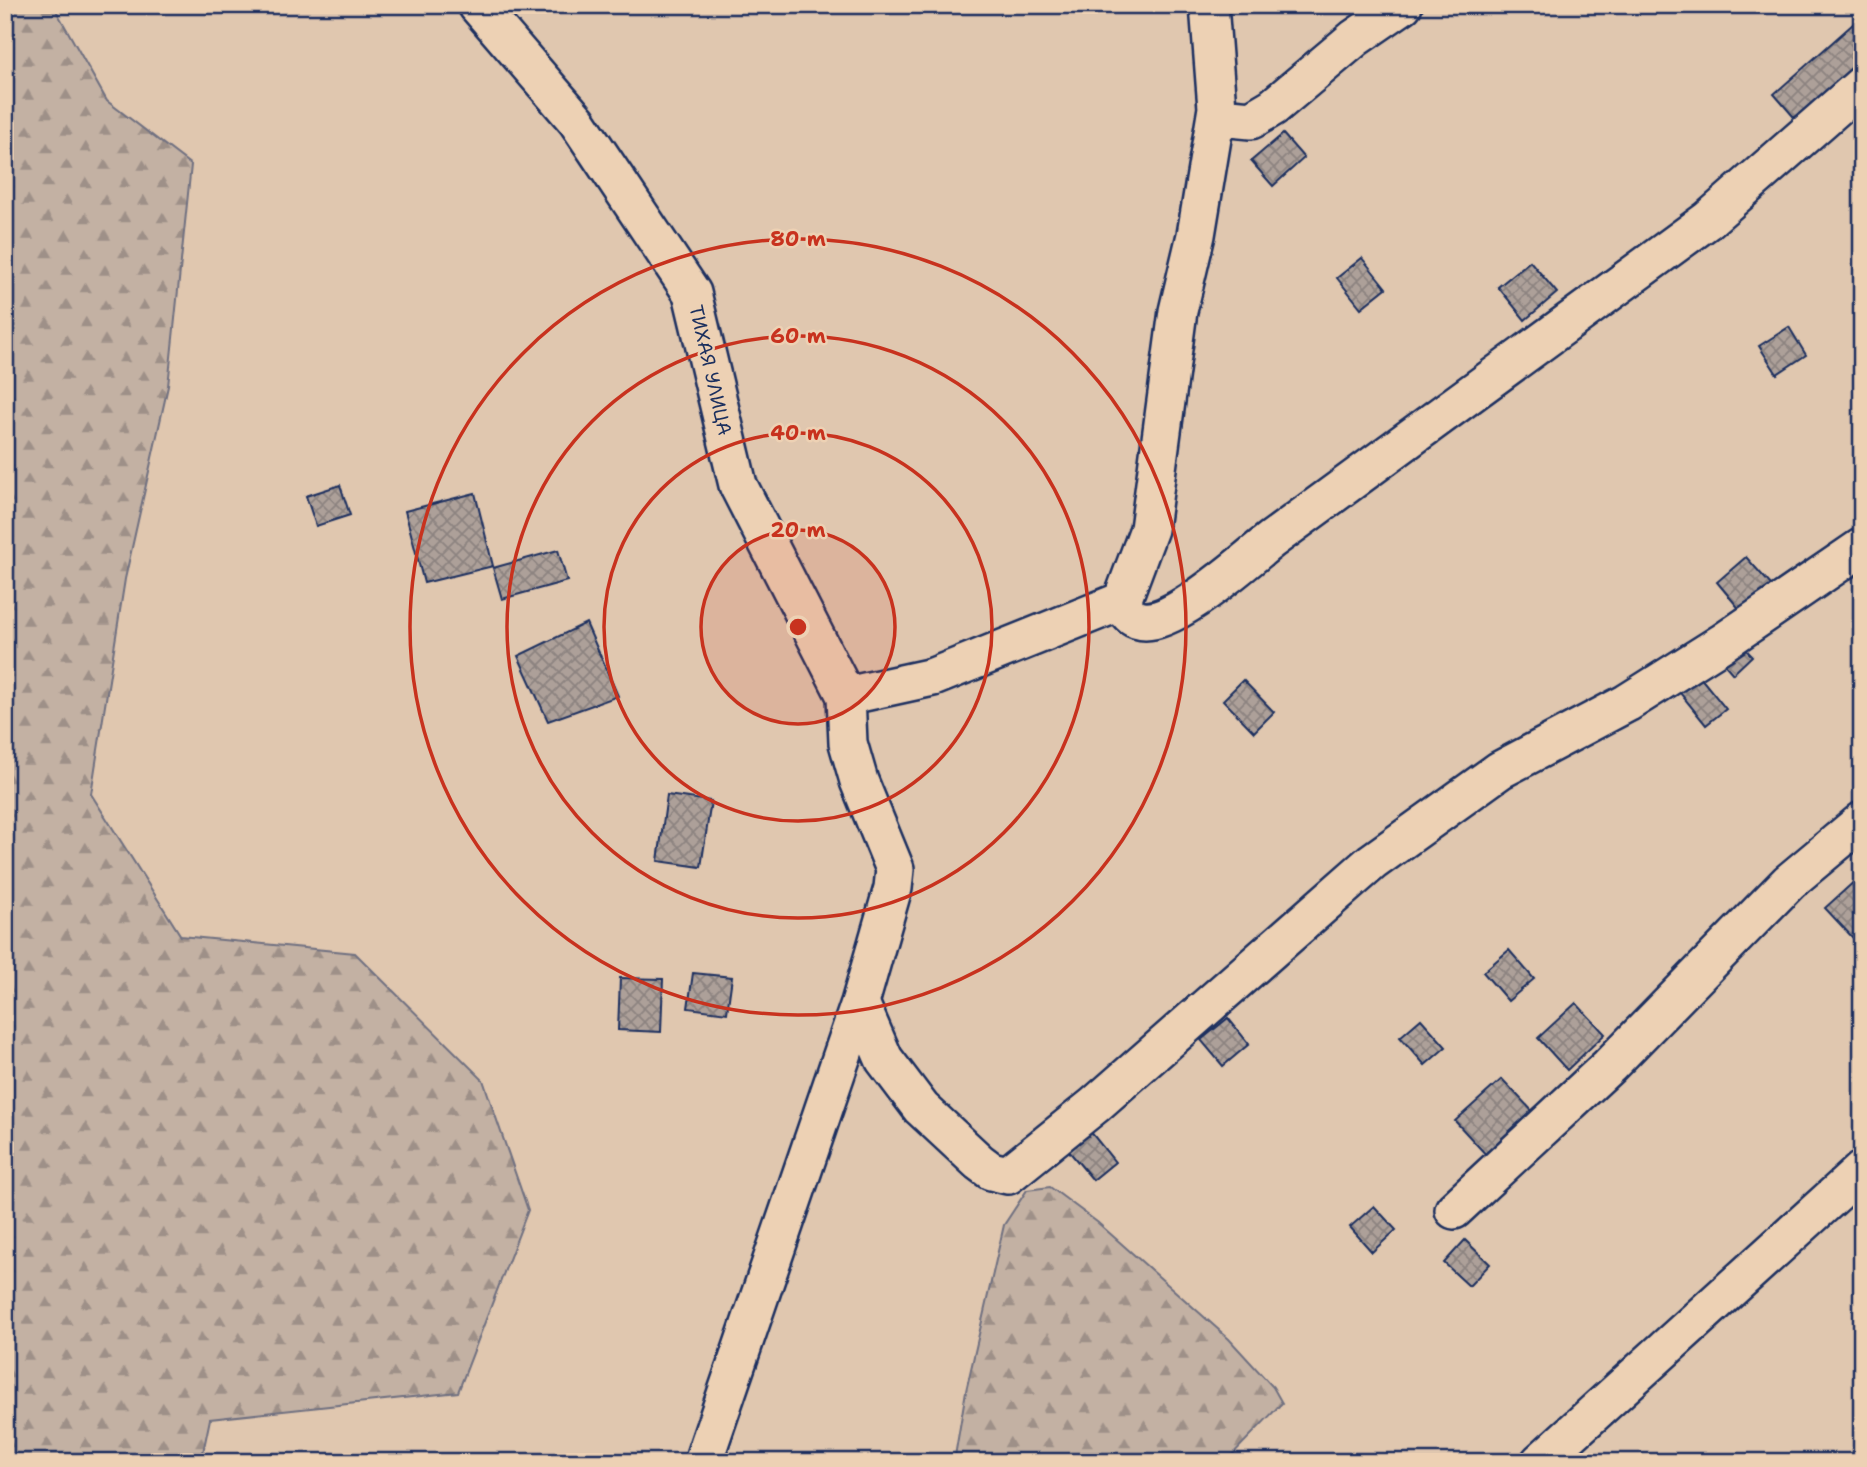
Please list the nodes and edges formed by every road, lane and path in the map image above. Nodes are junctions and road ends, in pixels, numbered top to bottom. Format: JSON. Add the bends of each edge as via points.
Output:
{"nodes":[{"id":1,"x":477,"y":5,"type":"edge"},
{"id":2,"x":1209,"y":5,"type":"edge"},
{"id":3,"x":1403,"y":5,"type":"edge"},
{"id":4,"x":1862,"y":85,"type":"edge"},
{"id":5,"x":1217,"y":108,"type":"junction"},
{"id":6,"x":1862,"y":547,"type":"edge"},
{"id":7,"x":1122,"y":600,"type":"junction"},
{"id":8,"x":846,"y":696,"type":"junction"},
{"id":9,"x":1862,"y":821,"type":"edge"},
{"id":10,"x":860,"y":1003,"type":"junction"},
{"id":11,"x":1862,"y":1170,"type":"edge"},
{"id":12,"x":1454,"y":1210,"type":"dead end"},
{"id":13,"x":704,"y":1462,"type":"edge"},
{"id":14,"x":1540,"y":1462,"type":"edge"}],
"edges":[{"from":1,"to":8,"type":"street","name":"ТИХАЯ УЛИЦА","via":[[577,121],[692,293],[738,485]]},
{"from":2,"to":5,"type":"street"},
{"from":3,"to":5,"type":"street","via":[[1251,120],[1220,117]]},
{"from":4,"to":7,"type":"street","via":[[1708,220],[1202,595],[1149,621],[1131,616]]},
{"from":5,"to":7,"type":"street","via":[[1178,311],[1149,529]]},
{"from":6,"to":10,"type":"street","via":[[1627,703],[1500,770],[1372,862],[1095,1105],[1008,1175],[979,1162],[922,1108],[884,1059]]},
{"from":7,"to":8,"type":"street","via":[[933,677]]},
{"from":8,"to":10,"type":"street","via":[[848,743],[895,869]]},
{"from":9,"to":12,"type":"street","via":[[1790,882],[1609,1066]]},
{"from":10,"to":13,"type":"street"},
{"from":11,"to":14,"type":"street"}]}
